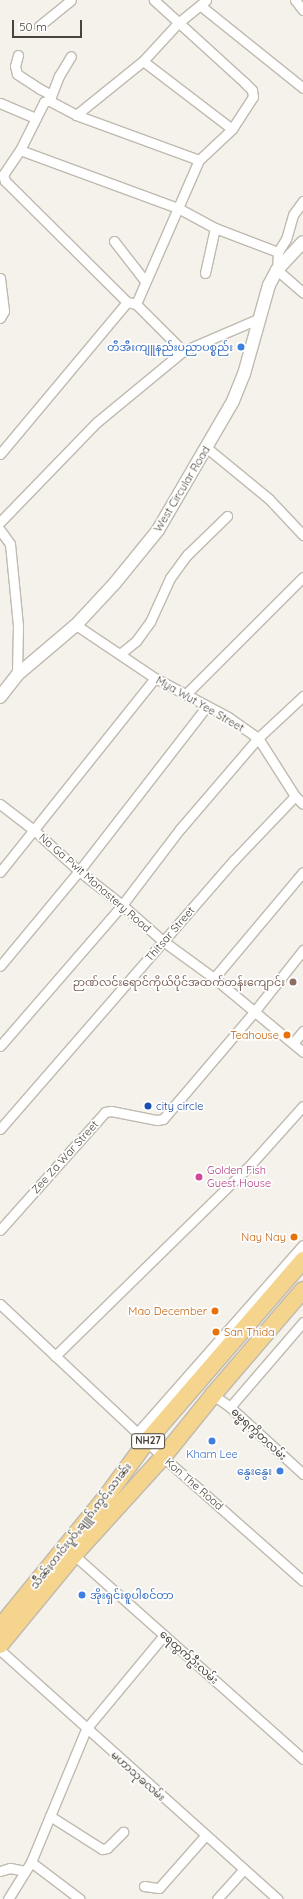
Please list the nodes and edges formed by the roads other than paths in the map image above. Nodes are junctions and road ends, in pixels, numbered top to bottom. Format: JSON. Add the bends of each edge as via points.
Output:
{"nodes":[{"id":1,"x":71,"y":0,"type":"edge"},
{"id":2,"x":154,"y":0,"type":"edge"},
{"id":3,"x":295,"y":0,"type":"edge"},
{"id":4,"x":203,"y":3,"type":"edge"},
{"id":5,"x":303,"y":10,"type":"edge"},
{"id":6,"x":178,"y":23,"type":"junction"},
{"id":7,"x":39,"y":26,"type":"dead end"},
{"id":8,"x":18,"y":54,"type":"dead end"},
{"id":9,"x":71,"y":56,"type":"dead end"},
{"id":10,"x":143,"y":61,"type":"junction"},
{"id":11,"x":303,"y":88,"type":"edge"},
{"id":12,"x":51,"y":98,"type":"junction"},
{"id":13,"x":1,"y":102,"type":"edge"},
{"id":14,"x":76,"y":115,"type":"junction"},
{"id":15,"x":36,"y":118,"type":"junction"},
{"id":16,"x":232,"y":129,"type":"junction"},
{"id":17,"x":20,"y":150,"type":"junction"},
{"id":18,"x":200,"y":160,"type":"junction"},
{"id":19,"x":303,"y":201,"type":"edge"},
{"id":20,"x":178,"y":208,"type":"junction"},
{"id":21,"x":215,"y":228,"type":"junction"},
{"id":22,"x":114,"y":240,"type":"dead end"},
{"id":23,"x":303,"y":242,"type":"edge"},
{"id":24,"x":278,"y":252,"type":"junction"},
{"id":25,"x":276,"y":270,"type":"junction"},
{"id":26,"x":205,"y":273,"type":"dead end"},
{"id":27,"x":0,"y":278,"type":"edge"},
{"id":28,"x":145,"y":281,"type":"junction"},
{"id":29,"x":303,"y":293,"type":"edge"},
{"id":30,"x":131,"y":303,"type":"junction"},
{"id":31,"x":0,"y":318,"type":"edge"},
{"id":32,"x":260,"y":318,"type":"junction"},
{"id":33,"x":183,"y":351,"type":"junction"},
{"id":34,"x":207,"y":448,"type":"junction"},
{"id":35,"x":0,"y":454,"type":"edge"},
{"id":36,"x":227,"y":516,"type":"dead end"},
{"id":37,"x":0,"y":522,"type":"edge"},
{"id":38,"x":0,"y":530,"type":"edge"},
{"id":39,"x":303,"y":535,"type":"edge"},
{"id":40,"x":303,"y":577,"type":"edge"},
{"id":41,"x":76,"y":625,"type":"junction"},
{"id":42,"x":120,"y":654,"type":"junction"},
{"id":43,"x":18,"y":675,"type":"junction"},
{"id":44,"x":155,"y":678,"type":"junction"},
{"id":45,"x":186,"y":694,"type":"junction"},
{"id":46,"x":303,"y":696,"type":"edge"},
{"id":47,"x":0,"y":697,"type":"edge"},
{"id":48,"x":207,"y":706,"type":"junction"},
{"id":49,"x":258,"y":738,"type":"junction"},
{"id":50,"x":295,"y":796,"type":"junction"},
{"id":51,"x":0,"y":804,"type":"edge"},
{"id":52,"x":303,"y":804,"type":"edge"},
{"id":53,"x":35,"y":831,"type":"junction"},
{"id":54,"x":79,"y":871,"type":"junction"},
{"id":55,"x":0,"y":872,"type":"edge"},
{"id":56,"x":303,"y":872,"type":"edge"},
{"id":57,"x":122,"y":905,"type":"junction"},
{"id":58,"x":163,"y":941,"type":"junction"},
{"id":59,"x":303,"y":950,"type":"edge"},
{"id":60,"x":0,"y":966,"type":"edge"},
{"id":61,"x":214,"y":978,"type":"junction"},
{"id":62,"x":254,"y":1012,"type":"junction"},
{"id":63,"x":303,"y":1031,"type":"edge"},
{"id":64,"x":292,"y":1043,"type":"junction"},
{"id":65,"x":0,"y":1046,"type":"edge"},
{"id":66,"x":303,"y":1052,"type":"edge"},
{"id":67,"x":303,"y":1106,"type":"edge"},
{"id":68,"x":0,"y":1129,"type":"edge"},
{"id":69,"x":0,"y":1230,"type":"edge"},
{"id":70,"x":303,"y":1245,"type":"edge"},
{"id":71,"x":303,"y":1260,"type":"edge"},
{"id":72,"x":303,"y":1290,"type":"edge"},
{"id":73,"x":0,"y":1304,"type":"edge"},
{"id":74,"x":303,"y":1322,"type":"edge"},
{"id":75,"x":55,"y":1356,"type":"junction"},
{"id":76,"x":213,"y":1395,"type":"junction"},
{"id":77,"x":230,"y":1407,"type":"junction"},
{"id":78,"x":142,"y":1437,"type":"junction"},
{"id":79,"x":163,"y":1457,"type":"junction"},
{"id":80,"x":302,"y":1470,"type":"edge"},
{"id":81,"x":74,"y":1555,"type":"junction"},
{"id":82,"x":303,"y":1581,"type":"edge"},
{"id":83,"x":2,"y":1621,"type":"edge"},
{"id":84,"x":164,"y":1635,"type":"junction"},
{"id":85,"x":0,"y":1645,"type":"edge"},
{"id":86,"x":0,"y":1650,"type":"edge"},
{"id":87,"x":86,"y":1729,"type":"junction"},
{"id":88,"x":303,"y":1759,"type":"edge"},
{"id":89,"x":50,"y":1816,"type":"junction"},
{"id":90,"x":123,"y":1832,"type":"dead end"},
{"id":91,"x":205,"y":1836,"type":"junction"},
{"id":92,"x":31,"y":1862,"type":"junction"},
{"id":93,"x":244,"y":1869,"type":"junction"},
{"id":94,"x":0,"y":1871,"type":"edge"},
{"id":95,"x":25,"y":1871,"type":"junction"},
{"id":96,"x":144,"y":1886,"type":"dead end"},
{"id":97,"x":8,"y":1899,"type":"edge"},
{"id":98,"x":80,"y":1899,"type":"edge"},
{"id":99,"x":217,"y":1899,"type":"edge"},
{"id":100,"x":278,"y":1899,"type":"edge"}],
"edges":[{"from":1,"to":7,"type":"street"},
{"from":2,"to":6,"type":"street"},
{"from":3,"to":5,"type":"street"},
{"from":4,"to":6,"type":"street"},
{"from":4,"to":11,"type":"street"},
{"from":6,"to":10,"type":"street"},
{"from":6,"to":16,"type":"street","via":[[252,90],[253,97]]},
{"from":8,"to":12,"type":"street","via":[[17,74]]},
{"from":9,"to":12,"type":"street","via":[[59,76]]},
{"from":10,"to":14,"type":"street"},
{"from":10,"to":16,"type":"street"},
{"from":12,"to":14,"type":"street"},
{"from":12,"to":15,"type":"street","via":[[44,102]]},
{"from":13,"to":15,"type":"street"},
{"from":14,"to":18,"type":"street"},
{"from":15,"to":17,"type":"street"},
{"from":16,"to":18,"type":"street"},
{"from":17,"to":20,"type":"street"},
{"from":17,"to":30,"type":"street","via":[[6,168],[3,175],[5,181]]},
{"from":18,"to":20,"type":"street"},
{"from":19,"to":24,"type":"street","via":[[293,215],[286,239]]},
{"from":20,"to":21,"type":"street"},
{"from":20,"to":28,"type":"street"},
{"from":21,"to":24,"type":"street"},
{"from":21,"to":26,"type":"street"},
{"from":22,"to":28,"type":"street"},
{"from":23,"to":25,"type":"street","name":"West Circular Road"},
{"from":24,"to":25,"type":"street"},
{"from":25,"to":29,"type":"street"},
{"from":25,"to":32,"type":"street","name":"West Circular Road"},
{"from":27,"to":31,"type":"street","via":[[4,311]]},
{"from":28,"to":30,"type":"street"},
{"from":30,"to":33,"type":"street"},
{"from":30,"to":35,"type":"street"},
{"from":32,"to":33,"type":"street"},
{"from":32,"to":34,"type":"street","name":"West Circular Road","via":[[244,374],[233,401]]},
{"from":33,"to":37,"type":"street","via":[[97,422]]},
{"from":34,"to":39,"type":"street","via":[[269,499]]},
{"from":34,"to":41,"type":"street","name":"West Circular Road","via":[[158,530],[115,583]]},
{"from":36,"to":42,"type":"street","via":[[187,555],[170,578],[150,622],[136,641]]},
{"from":38,"to":43,"type":"street","via":[[10,544],[18,626]]},
{"from":40,"to":45,"type":"street"},
{"from":41,"to":42,"type":"street","name":"Mya Wut Yee Street"},
{"from":41,"to":43,"type":"street","name":"West Circular Road"},
{"from":42,"to":44,"type":"street","name":"Mya Wut Yee Street"},
{"from":43,"to":47,"type":"street","name":"West Circular Road"},
{"from":44,"to":45,"type":"street","name":"Mya Wut Yee Street"},
{"from":44,"to":53,"type":"street"},
{"from":45,"to":48,"type":"street","name":"Mya Wut Yee Street"},
{"from":46,"to":49,"type":"street"},
{"from":48,"to":49,"type":"street","name":"Mya Wut Yee Street"},
{"from":48,"to":54,"type":"street"},
{"from":49,"to":50,"type":"street","name":"Mya Wut Yee Street"},
{"from":49,"to":57,"type":"street","via":[[180,829]]},
{"from":50,"to":52,"type":"street","name":"Mya Wut Yee Street"},
{"from":50,"to":58,"type":"street","name":"Thitsar Street","via":[[234,860]]},
{"from":51,"to":53,"type":"street","name":"Na Ga Pwit Monastery Road"},
{"from":53,"to":54,"type":"street","name":"Na Ga Pwit Monastery Road"},
{"from":53,"to":55,"type":"street"},
{"from":54,"to":57,"type":"street","name":"Na Ga Pwit Monastery Road"},
{"from":54,"to":60,"type":"street"},
{"from":56,"to":61,"type":"street"},
{"from":57,"to":58,"type":"street","name":"Na Ga Pwit Monastery Road"},
{"from":57,"to":65,"type":"street"},
{"from":58,"to":61,"type":"street","name":"Na Ga Pwit Monastery Road"},
{"from":58,"to":68,"type":"street","name":"Thitsar Street"},
{"from":59,"to":62,"type":"street","name":"Zee Za War Street"},
{"from":61,"to":62,"type":"street","name":"Na Ga Pwit Monastery Road"},
{"from":62,"to":64,"type":"street","name":"Na Ga Pwit Monastery Road"},
{"from":62,"to":69,"type":"street","name":"Zee Za War Street","via":[[163,1118],[157,1120],[105,1112]]},
{"from":63,"to":64,"type":"street"},
{"from":64,"to":66,"type":"street","name":"Na Ga Pwit Monastery Road"},
{"from":67,"to":75,"type":"street","via":[[252,1163]]},
{"from":70,"to":78,"type":"street"},
{"from":71,"to":78,"type":"highway","name":"သဵႅၼ်ႈတၢင်းပူဝ်ႇၶျူၵ်ႉဢွင်ႇသၢၼ်း","number":"NH27"},
{"from":72,"to":76,"type":"highway","name":"သဵႅၼ်ႈတၢင်းပူဝ်ႇၶျူၵ်ႉဢွင်ႇသၢၼ်း","number":"NH27"},
{"from":73,"to":75,"type":"street","name":"Kon The Road"},
{"from":74,"to":77,"type":"street"},
{"from":75,"to":78,"type":"street","name":"Kon The Road"},
{"from":76,"to":77,"type":"street","name":"ဓမ္မရက္ခိတလမ်း"},
{"from":76,"to":79,"type":"highway","name":"သဵႅၼ်ႈတၢင်းပူဝ်ႇၶျူၵ်ႉဢွင်ႇသၢၼ်း","number":"NH27"},
{"from":77,"to":80,"type":"street","name":"ဓမ္မရက္ခိတလမ်း"},
{"from":78,"to":79,"type":"street","name":"Kon The Road"},
{"from":78,"to":83,"type":"highway","name":"သဵႅၼ်ႈတၢင်းပူဝ်ႇၶျူၵ်ႉဢွင်ႇသၢၼ်း","number":"NH27","via":[[106,1497]]},
{"from":79,"to":81,"type":"highway","name":"သဵႅၼ်ႈတၢင်းပူဝ်ႇၶျူၵ်ႉဢွင်ႇသၢၼ်း","number":"NH27"},
{"from":79,"to":82,"type":"street","name":"Kon The Road"},
{"from":81,"to":84,"type":"street","name":"ရေထွက်ဦးလမ်း"},
{"from":81,"to":85,"type":"highway","name":"သဵႅၼ်ႈတၢင်းပူဝ်ႇၶျူၵ်ႉဢွင်ႇသၢၼ်း","number":"NH27"},
{"from":84,"to":87,"type":"street"},
{"from":84,"to":88,"type":"street","name":"ရေထွက်ဦးလမ်း"},
{"from":86,"to":87,"type":"street","name":"မဟာသုခလမ်း"},
{"from":87,"to":89,"type":"street"},
{"from":87,"to":91,"type":"street","name":"မဟာသုခလမ်း"},
{"from":89,"to":90,"type":"street","via":[[102,1849],[107,1848]]},
{"from":89,"to":92,"type":"street"},
{"from":91,"to":93,"type":"street","name":"မဟာသုခလမ်း"},
{"from":91,"to":96,"type":"street","via":[[159,1888]]},
{"from":92,"to":95,"type":"street"},
{"from":92,"to":98,"type":"street"},
{"from":93,"to":99,"type":"street"},
{"from":93,"to":100,"type":"street","name":"မဟာသုခလမ်း"},
{"from":94,"to":95,"type":"street","via":[[10,1868]]},
{"from":95,"to":97,"type":"street"}]}
